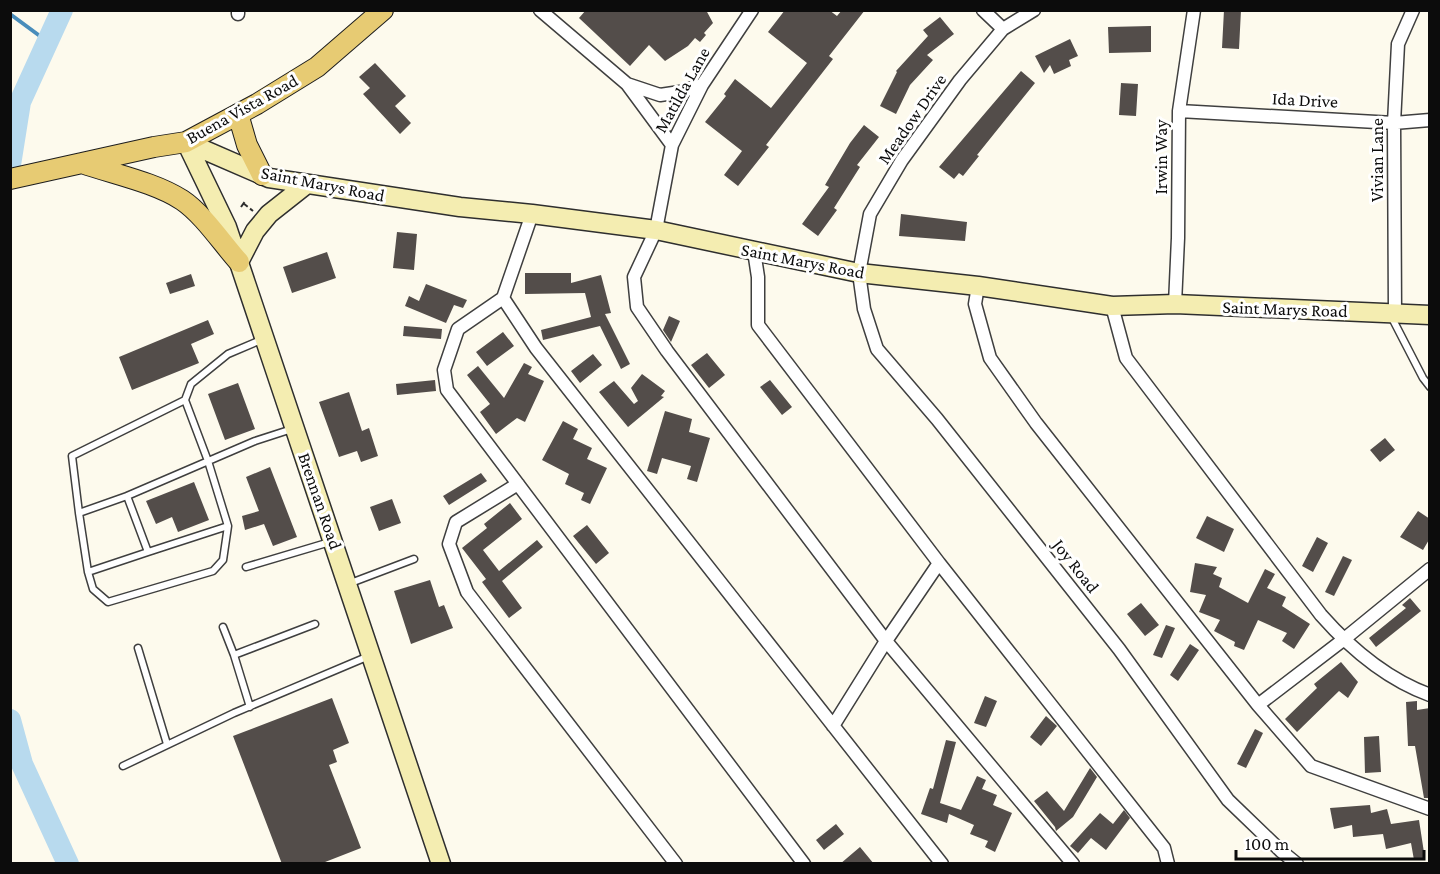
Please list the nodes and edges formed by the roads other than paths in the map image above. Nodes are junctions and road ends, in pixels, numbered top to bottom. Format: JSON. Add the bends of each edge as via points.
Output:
{"nodes":[{"id":1,"x":383,"y":10,"type":"edge"},
{"id":2,"x":540,"y":10,"type":"edge"},
{"id":3,"x":752,"y":10,"type":"edge"},
{"id":4,"x":983,"y":10,"type":"edge"},
{"id":5,"x":1034,"y":10,"type":"edge"},
{"id":6,"x":1194,"y":10,"type":"edge"},
{"id":7,"x":1413,"y":10,"type":"edge"},
{"id":8,"x":1003,"y":29,"type":"junction"},
{"id":9,"x":627,"y":84,"type":"junction"},
{"id":10,"x":702,"y":85,"type":"junction"},
{"id":11,"x":1179,"y":111,"type":"junction"},
{"id":12,"x":238,"y":114,"type":"junction"},
{"id":13,"x":1430,"y":120,"type":"edge"},
{"id":14,"x":1394,"y":123,"type":"junction"},
{"id":15,"x":186,"y":142,"type":"junction"},
{"id":16,"x":672,"y":145,"type":"junction"},
{"id":17,"x":82,"y":163,"type":"junction"},
{"id":18,"x":262,"y":175,"type":"junction"},
{"id":19,"x":10,"y":179,"type":"edge"},
{"id":20,"x":307,"y":184,"type":"junction"},
{"id":21,"x":532,"y":214,"type":"junction"},
{"id":22,"x":656,"y":230,"type":"junction"},
{"id":23,"x":754,"y":251,"type":"junction"},
{"id":24,"x":238,"y":262,"type":"junction"},
{"id":25,"x":859,"y":273,"type":"junction"},
{"id":26,"x":978,"y":286,"type":"junction"},
{"id":27,"x":503,"y":298,"type":"junction"},
{"id":28,"x":1175,"y":304,"type":"junction"},
{"id":29,"x":1112,"y":306,"type":"junction"},
{"id":30,"x":1392,"y":313,"type":"junction"},
{"id":31,"x":1430,"y":315,"type":"edge"},
{"id":32,"x":265,"y":338,"type":"junction"},
{"id":33,"x":1430,"y":387,"type":"edge"},
{"id":34,"x":185,"y":400,"type":"junction"},
{"id":35,"x":295,"y":428,"type":"junction"},
{"id":36,"x":208,"y":461,"type":"junction"},
{"id":37,"x":518,"y":484,"type":"junction"},
{"id":38,"x":127,"y":496,"type":"junction"},
{"id":39,"x":78,"y":513,"type":"junction"},
{"id":40,"x":228,"y":526,"type":"junction"},
{"id":41,"x":334,"y":541,"type":"junction"},
{"id":42,"x":148,"y":552,"type":"junction"},
{"id":43,"x":414,"y":559,"type":"dead end"},
{"id":44,"x":939,"y":563,"type":"junction"},
{"id":45,"x":246,"y":567,"type":"dead end"},
{"id":46,"x":1430,"y":569,"type":"edge"},
{"id":47,"x":88,"y":572,"type":"junction"},
{"id":48,"x":348,"y":584,"type":"junction"},
{"id":49,"x":315,"y":624,"type":"dead end"},
{"id":50,"x":223,"y":627,"type":"dead end"},
{"id":51,"x":1343,"y":640,"type":"junction"},
{"id":52,"x":886,"y":641,"type":"junction"},
{"id":53,"x":138,"y":648,"type":"dead end"},
{"id":54,"x":234,"y":655,"type":"junction"},
{"id":55,"x":372,"y":655,"type":"junction"},
{"id":56,"x":1430,"y":695,"type":"edge"},
{"id":57,"x":1258,"y":705,"type":"junction"},
{"id":58,"x":250,"y":707,"type":"junction"},
{"id":59,"x":834,"y":726,"type":"junction"},
{"id":60,"x":167,"y":744,"type":"junction"},
{"id":61,"x":123,"y":766,"type":"dead end"},
{"id":62,"x":1430,"y":809,"type":"edge"},
{"id":63,"x":441,"y":864,"type":"edge"},
{"id":64,"x":676,"y":864,"type":"edge"},
{"id":65,"x":804,"y":864,"type":"edge"},
{"id":66,"x":942,"y":864,"type":"edge"},
{"id":67,"x":1073,"y":864,"type":"edge"},
{"id":68,"x":1168,"y":864,"type":"edge"},
{"id":69,"x":1297,"y":864,"type":"edge"}],
"edges":[{"from":1,"to":12,"type":"main road","name":"Buena Vista Road","via":[[317,67]]},
{"from":2,"to":9,"type":"street"},
{"from":3,"to":10,"type":"street","name":"Matilda Lane"},
{"from":4,"to":8,"type":"street"},
{"from":5,"to":8,"type":"street","name":"Meadow Drive"},
{"from":6,"to":11,"type":"street","name":"Irwin Way"},
{"from":7,"to":14,"type":"street","name":"Vivian Lane","via":[[1398,44]]},
{"from":8,"to":25,"type":"street","name":"Meadow Drive","via":[[960,80],[870,214]]},
{"from":9,"to":10,"type":"street","via":[[660,95]]},
{"from":9,"to":16,"type":"street"},
{"from":10,"to":16,"type":"street","name":"Matilda Lane"},
{"from":11,"to":14,"type":"street","name":"Ida Drive"},
{"from":11,"to":28,"type":"street","name":"Irwin Way"},
{"from":12,"to":15,"type":"main road","name":"Buena Vista Road"},
{"from":12,"to":18,"type":"main road"},
{"from":13,"to":14,"type":"street","name":"Ida Drive"},
{"from":14,"to":30,"type":"street","name":"Vivian Lane"},
{"from":15,"to":17,"type":"main road","name":"Buena Vista Road"},
{"from":15,"to":18,"type":"main road","name":"Saint Marys Road"},
{"from":15,"to":24,"type":"main road","name":"Brennan Road"},
{"from":16,"to":22,"type":"street","name":"Matilda Lane"},
{"from":17,"to":19,"type":"main road","name":"Buena Vista Road"},
{"from":17,"to":24,"type":"main road","via":[[153,186],[182,200]]},
{"from":18,"to":20,"type":"main road","name":"Saint Marys Road"},
{"from":20,"to":21,"type":"main road","name":"Saint Marys Road"},
{"from":20,"to":24,"type":"main road","via":[[269,214]]},
{"from":21,"to":22,"type":"main road","name":"Saint Marys Road"},
{"from":21,"to":27,"type":"street"},
{"from":22,"to":23,"type":"main road","name":"Saint Marys Road"},
{"from":22,"to":52,"type":"street","name":"Matilda Lane","via":[[634,277],[637,307]]},
{"from":23,"to":25,"type":"main road","name":"Saint Marys Road"},
{"from":23,"to":44,"type":"street","via":[[758,325]]},
{"from":24,"to":32,"type":"main road","name":"Brennan Road"},
{"from":25,"to":26,"type":"main road","name":"Saint Marys Road"},
{"from":25,"to":69,"type":"street","name":"Joy Road","via":[[864,309],[877,349],[1119,649],[1228,800]]},
{"from":26,"to":29,"type":"main road","name":"Saint Marys Road"},
{"from":26,"to":57,"type":"street","via":[[975,304],[990,358],[1036,423]]},
{"from":27,"to":37,"type":"street","via":[[458,329],[444,370],[447,390]]},
{"from":27,"to":59,"type":"street","via":[[536,348]]},
{"from":28,"to":29,"type":"main road","name":"Saint Marys Road"},
{"from":28,"to":30,"type":"main road","name":"Saint Marys Road"},
{"from":29,"to":51,"type":"street","via":[[1126,358]]},
{"from":30,"to":31,"type":"main road","name":"Saint Marys Road"},
{"from":30,"to":33,"type":"lane"},
{"from":32,"to":34,"type":"lane","via":[[228,354],[191,384]]},
{"from":32,"to":35,"type":"main road","name":"Brennan Road"},
{"from":34,"to":36,"type":"lane"},
{"from":34,"to":39,"type":"lane","via":[[72,456]]},
{"from":35,"to":36,"type":"lane"},
{"from":35,"to":41,"type":"main road","name":"Brennan Road"},
{"from":36,"to":38,"type":"lane"},
{"from":36,"to":40,"type":"lane"},
{"from":37,"to":64,"type":"street","via":[[456,522],[449,544],[467,592]]},
{"from":37,"to":65,"type":"street"},
{"from":38,"to":39,"type":"lane"},
{"from":38,"to":42,"type":"lane"},
{"from":39,"to":47,"type":"lane"},
{"from":40,"to":42,"type":"lane"},
{"from":40,"to":47,"type":"lane","via":[[223,560],[213,571],[108,603],[93,589]]},
{"from":41,"to":45,"type":"lane"},
{"from":41,"to":48,"type":"main road","name":"Brennan Road"},
{"from":42,"to":47,"type":"lane"},
{"from":43,"to":48,"type":"lane"},
{"from":44,"to":52,"type":"street"},
{"from":44,"to":68,"type":"street","via":[[1164,848]]},
{"from":46,"to":51,"type":"street"},
{"from":48,"to":55,"type":"main road","name":"Brennan Road"},
{"from":49,"to":54,"type":"lane"},
{"from":50,"to":54,"type":"lane"},
{"from":51,"to":56,"type":"street","via":[[1405,686]]},
{"from":51,"to":57,"type":"street"},
{"from":52,"to":59,"type":"street"},
{"from":52,"to":67,"type":"street","name":"Matilda Lane"},
{"from":53,"to":60,"type":"lane"},
{"from":54,"to":58,"type":"lane"},
{"from":55,"to":58,"type":"lane"},
{"from":55,"to":63,"type":"main road","name":"Brennan Road"},
{"from":57,"to":62,"type":"street","via":[[1311,766]]},
{"from":58,"to":60,"type":"lane"},
{"from":59,"to":66,"type":"street"},
{"from":60,"to":61,"type":"lane"}]}
